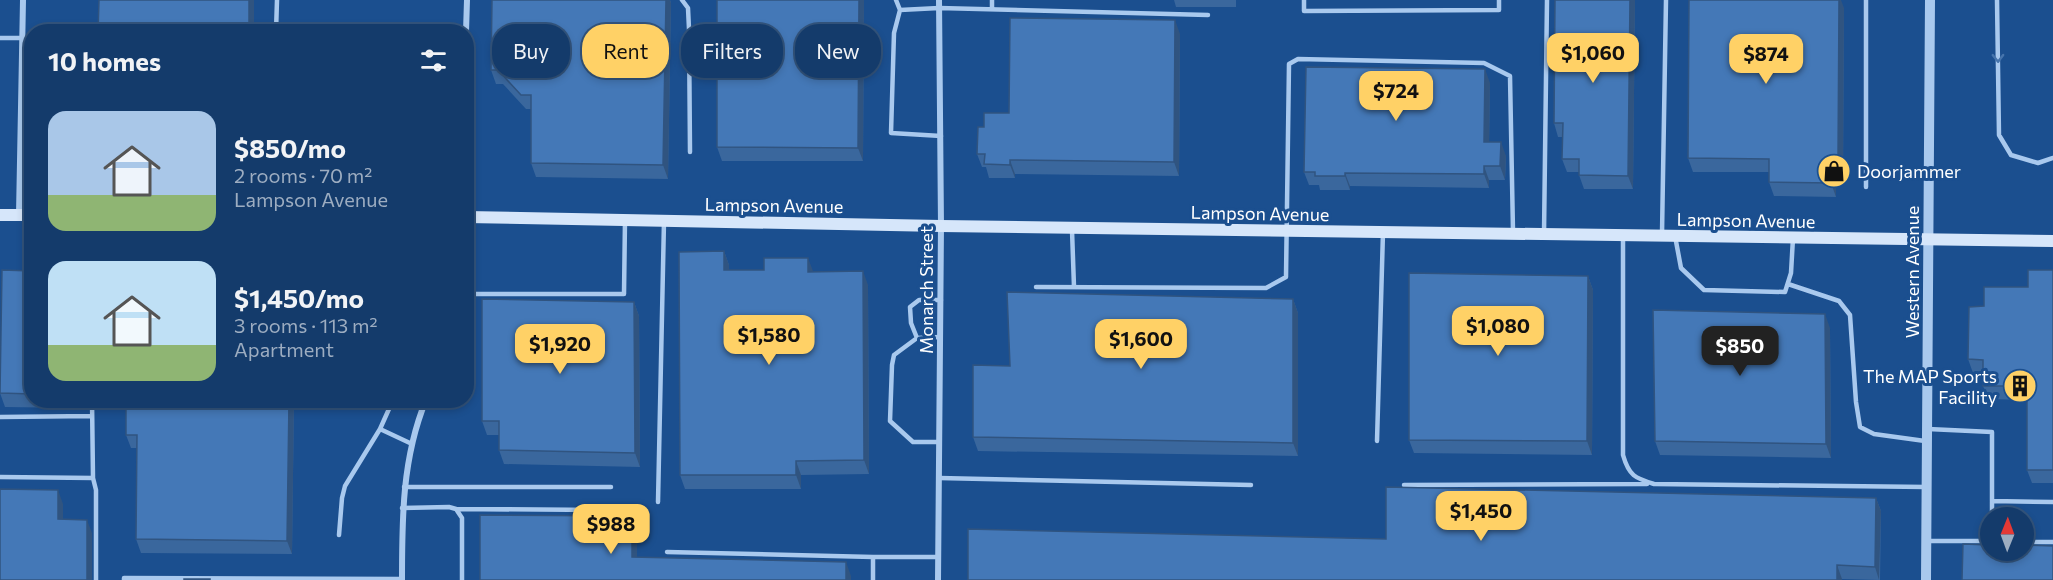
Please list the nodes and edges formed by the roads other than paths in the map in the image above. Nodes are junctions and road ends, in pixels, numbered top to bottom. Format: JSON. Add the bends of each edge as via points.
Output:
{"nodes":[{"id":1,"x":23,"y":0,"type":"edge"},
{"id":2,"x":277,"y":0,"type":"edge"},
{"id":3,"x":467,"y":0,"type":"edge"},
{"id":4,"x":682,"y":0,"type":"edge"},
{"id":5,"x":896,"y":0,"type":"edge"},
{"id":6,"x":939,"y":0,"type":"edge"},
{"id":7,"x":992,"y":0,"type":"edge"},
{"id":8,"x":1304,"y":0,"type":"edge"},
{"id":9,"x":1499,"y":0,"type":"edge"},
{"id":10,"x":1547,"y":0,"type":"edge"},
{"id":11,"x":1666,"y":0,"type":"edge"},
{"id":12,"x":1866,"y":0,"type":"edge"},
{"id":13,"x":1930,"y":0,"type":"edge"},
{"id":14,"x":1997,"y":0,"type":"edge"},
{"id":15,"x":939,"y":8,"type":"junction"},
{"id":16,"x":992,"y":9,"type":"junction"},
{"id":17,"x":900,"y":10,"type":"junction"},
{"id":18,"x":1208,"y":15,"type":"dead end"},
{"id":19,"x":276,"y":24,"type":"edge"},
{"id":20,"x":466,"y":24,"type":"edge"},
{"id":21,"x":0,"y":38,"type":"edge"},
{"id":22,"x":22,"y":38,"type":"junction"},
{"id":23,"x":941,"y":136,"type":"junction"},
{"id":24,"x":690,"y":152,"type":"dead end"},
{"id":25,"x":2053,"y":158,"type":"edge"},
{"id":26,"x":1866,"y":187,"type":"dead end"},
{"id":27,"x":0,"y":215,"type":"edge"},
{"id":28,"x":18,"y":215,"type":"junction"},
{"id":29,"x":24,"y":215,"type":"edge"},
{"id":30,"x":474,"y":217,"type":"edge"},
{"id":31,"x":625,"y":220,"type":"junction"},
{"id":32,"x":664,"y":221,"type":"junction"},
{"id":33,"x":941,"y":226,"type":"junction"},
{"id":34,"x":1072,"y":228,"type":"junction"},
{"id":35,"x":1286,"y":231,"type":"junction"},
{"id":36,"x":1383,"y":232,"type":"junction"},
{"id":37,"x":1514,"y":234,"type":"junction"},
{"id":38,"x":1544,"y":235,"type":"junction"},
{"id":39,"x":1623,"y":236,"type":"junction"},
{"id":40,"x":1668,"y":236,"type":"junction"},
{"id":41,"x":1793,"y":238,"type":"junction"},
{"id":42,"x":1928,"y":240,"type":"junction"},
{"id":43,"x":2053,"y":241,"type":"edge"},
{"id":44,"x":1788,"y":284,"type":"junction"},
{"id":45,"x":1036,"y":287,"type":"dead end"},
{"id":46,"x":1074,"y":287,"type":"junction"},
{"id":47,"x":474,"y":294,"type":"edge"},
{"id":48,"x":940,"y":300,"type":"junction"},
{"id":49,"x":940,"y":337,"type":"junction"},
{"id":50,"x":917,"y":338,"type":"junction"},
{"id":51,"x":92,"y":408,"type":"edge"},
{"id":52,"x":389,"y":408,"type":"edge"},
{"id":53,"x":423,"y":408,"type":"edge"},
{"id":54,"x":92,"y":416,"type":"junction"},
{"id":55,"x":0,"y":417,"type":"edge"},
{"id":56,"x":380,"y":429,"type":"junction"},
{"id":57,"x":1928,"y":429,"type":"junction"},
{"id":58,"x":1377,"y":441,"type":"dead end"},
{"id":59,"x":1928,"y":441,"type":"junction"},
{"id":60,"x":939,"y":442,"type":"junction"},
{"id":61,"x":412,"y":444,"type":"junction"},
{"id":62,"x":0,"y":477,"type":"edge"},
{"id":63,"x":93,"y":478,"type":"junction"},
{"id":64,"x":939,"y":478,"type":"junction"},
{"id":65,"x":1654,"y":484,"type":"junction"},
{"id":66,"x":1251,"y":485,"type":"dead end"},
{"id":67,"x":1404,"y":485,"type":"edge"},
{"id":68,"x":404,"y":487,"type":"junction"},
{"id":69,"x":611,"y":487,"type":"dead end"},
{"id":70,"x":1927,"y":487,"type":"junction"},
{"id":71,"x":1992,"y":501,"type":"junction"},
{"id":72,"x":658,"y":502,"type":"dead end"},
{"id":73,"x":2053,"y":502,"type":"edge"},
{"id":74,"x":1992,"y":507,"type":"edge"},
{"id":75,"x":402,"y":508,"type":"junction"},
{"id":76,"x":456,"y":510,"type":"junction"},
{"id":77,"x":600,"y":510,"type":"dead end"},
{"id":78,"x":339,"y":535,"type":"dead end"},
{"id":79,"x":1926,"y":541,"type":"junction"},
{"id":80,"x":1980,"y":542,"type":"edge"},
{"id":81,"x":2034,"y":542,"type":"edge"},
{"id":82,"x":2053,"y":542,"type":"edge"},
{"id":83,"x":667,"y":552,"type":"dead end"},
{"id":84,"x":873,"y":557,"type":"junction"},
{"id":85,"x":938,"y":557,"type":"junction"},
{"id":86,"x":96,"y":580,"type":"edge"},
{"id":87,"x":123,"y":580,"type":"edge"},
{"id":88,"x":402,"y":580,"type":"edge"},
{"id":89,"x":462,"y":580,"type":"edge"},
{"id":90,"x":873,"y":580,"type":"edge"},
{"id":91,"x":938,"y":580,"type":"edge"},
{"id":92,"x":1926,"y":580,"type":"edge"}],
"edges":[{"from":1,"to":22,"type":"street"},
{"from":2,"to":19,"type":"lane"},
{"from":3,"to":20,"type":"street"},
{"from":4,"to":24,"type":"lane","via":[[688,8]]},
{"from":5,"to":17,"type":"lane"},
{"from":6,"to":15,"type":"street","name":"Monarch Street"},
{"from":7,"to":16,"type":"lane"},
{"from":8,"to":9,"type":"lane","via":[[1304,11],[1499,9]]},
{"from":10,"to":38,"type":"lane"},
{"from":11,"to":40,"type":"lane"},
{"from":12,"to":26,"type":"lane"},
{"from":13,"to":42,"type":"street","name":"Western Avenue"},
{"from":14,"to":25,"type":"lane","one_way":true,"via":[[1999,135],[2011,154],[2038,163]]},
{"from":15,"to":16,"type":"lane"},
{"from":15,"to":17,"type":"lane"},
{"from":15,"to":23,"type":"street","name":"Monarch Street"},
{"from":16,"to":18,"type":"lane"},
{"from":17,"to":23,"type":"lane","via":[[894,33],[891,133]]},
{"from":21,"to":22,"type":"lane"},
{"from":22,"to":28,"type":"street"},
{"from":23,"to":33,"type":"street","name":"Monarch Street"},
{"from":27,"to":28,"type":"main road"},
{"from":28,"to":29,"type":"main road"},
{"from":30,"to":31,"type":"main road","name":"Lampson Avenue"},
{"from":31,"to":32,"type":"main road","name":"Lampson Avenue"},
{"from":31,"to":47,"type":"lane","via":[[624,294]]},
{"from":32,"to":33,"type":"main road","name":"Lampson Avenue"},
{"from":32,"to":72,"type":"lane"},
{"from":33,"to":34,"type":"main road","name":"Lampson Avenue"},
{"from":33,"to":48,"type":"street","name":"Monarch Street"},
{"from":34,"to":35,"type":"main road","name":"Lampson Avenue"},
{"from":34,"to":46,"type":"lane"},
{"from":35,"to":36,"type":"main road","name":"Lampson Avenue"},
{"from":35,"to":37,"type":"lane","via":[[1289,64],[1298,59],[1484,63],[1510,76]]},
{"from":35,"to":46,"type":"lane","via":[[1286,277],[1266,288]]},
{"from":36,"to":37,"type":"main road","name":"Lampson Avenue"},
{"from":36,"to":58,"type":"lane"},
{"from":37,"to":38,"type":"main road","name":"Lampson Avenue"},
{"from":38,"to":39,"type":"main road","name":"Lampson Avenue"},
{"from":39,"to":40,"type":"main road","name":"Lampson Avenue"},
{"from":39,"to":65,"type":"lane","via":[[1623,455],[1627,470]]},
{"from":40,"to":41,"type":"main road","name":"Lampson Avenue"},
{"from":40,"to":44,"type":"lane","via":[[1681,268],[1704,290],[1785,292]]},
{"from":41,"to":42,"type":"main road","name":"Lampson Avenue"},
{"from":41,"to":44,"type":"lane"},
{"from":42,"to":43,"type":"main road","name":"Lampson Avenue"},
{"from":42,"to":57,"type":"street","name":"Western Avenue"},
{"from":44,"to":59,"type":"lane","via":[[1839,301],[1850,315],[1860,427],[1874,434]]},
{"from":45,"to":46,"type":"lane"},
{"from":48,"to":49,"type":"street","name":"Monarch Street"},
{"from":48,"to":50,"type":"lane","via":[[919,300],[910,307],[910,323]]},
{"from":49,"to":50,"type":"lane"},
{"from":49,"to":60,"type":"street","name":"Monarch Street"},
{"from":50,"to":60,"type":"lane","via":[[894,355],[890,421],[913,442]]},
{"from":51,"to":54,"type":"lane"},
{"from":52,"to":56,"type":"lane"},
{"from":53,"to":61,"type":"street"},
{"from":54,"to":55,"type":"lane"},
{"from":54,"to":63,"type":"lane"},
{"from":56,"to":61,"type":"lane"},
{"from":56,"to":78,"type":"lane","via":[[345,486]]},
{"from":57,"to":59,"type":"street","name":"Western Avenue"},
{"from":57,"to":71,"type":"lane","via":[[1992,432]]},
{"from":59,"to":70,"type":"street","name":"Western Avenue"},
{"from":60,"to":64,"type":"street","name":"Monarch Street"},
{"from":61,"to":68,"type":"street"},
{"from":62,"to":63,"type":"lane"},
{"from":63,"to":86,"type":"lane"},
{"from":64,"to":66,"type":"lane"},
{"from":64,"to":85,"type":"street","name":"Monarch Street"},
{"from":65,"to":67,"type":"lane"},
{"from":65,"to":70,"type":"lane"},
{"from":68,"to":69,"type":"lane"},
{"from":68,"to":75,"type":"street"},
{"from":70,"to":79,"type":"street","name":"Western Avenue"},
{"from":71,"to":73,"type":"lane"},
{"from":71,"to":74,"type":"lane"},
{"from":75,"to":76,"type":"lane"},
{"from":75,"to":88,"type":"street"},
{"from":76,"to":77,"type":"lane"},
{"from":76,"to":89,"type":"lane","via":[[462,518]]},
{"from":79,"to":80,"type":"lane"},
{"from":79,"to":92,"type":"street","name":"Western Avenue"},
{"from":81,"to":82,"type":"lane"},
{"from":83,"to":84,"type":"lane"},
{"from":84,"to":85,"type":"lane"},
{"from":84,"to":90,"type":"lane"},
{"from":85,"to":91,"type":"street","name":"Monarch Street"},
{"from":87,"to":88,"type":"lane"}]}
